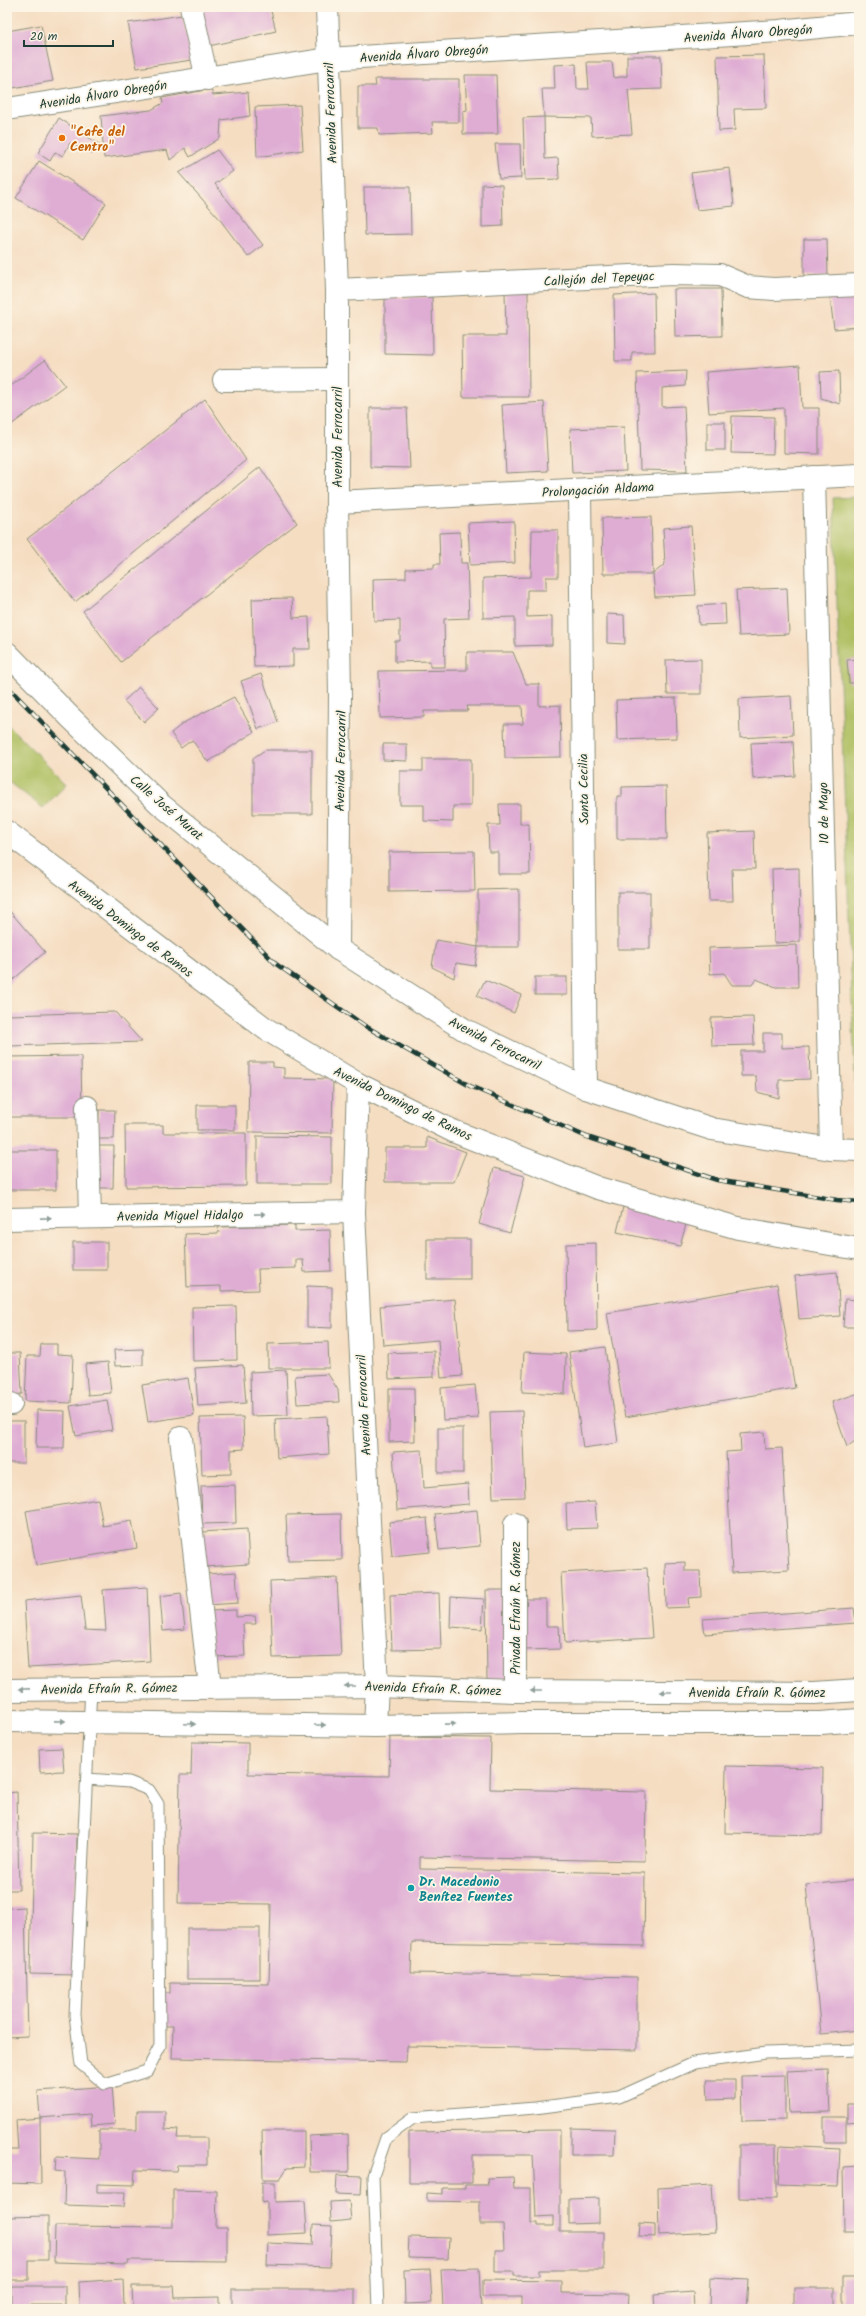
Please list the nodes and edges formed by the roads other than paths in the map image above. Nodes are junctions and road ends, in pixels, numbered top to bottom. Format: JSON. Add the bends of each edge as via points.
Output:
{"nodes":[{"id":1,"x":191,"y":7,"type":"edge"},
{"id":2,"x":327,"y":7,"type":"edge"},
{"id":3,"x":849,"y":18,"type":"edge"},
{"id":4,"x":328,"y":59,"type":"junction"},
{"id":5,"x":207,"y":79,"type":"junction"},
{"id":6,"x":7,"y":109,"type":"edge"},
{"id":7,"x":859,"y":285,"type":"edge"},
{"id":8,"x":337,"y":290,"type":"junction"},
{"id":9,"x":337,"y":379,"type":"junction"},
{"id":10,"x":224,"y":380,"type":"dead end"},
{"id":11,"x":859,"y":475,"type":"edge"},
{"id":12,"x":814,"y":477,"type":"junction"},
{"id":13,"x":580,"y":490,"type":"junction"},
{"id":14,"x":337,"y":502,"type":"junction"},
{"id":15,"x":7,"y":652,"type":"edge"},
{"id":16,"x":7,"y":832,"type":"edge"},
{"id":17,"x":338,"y":949,"type":"junction"},
{"id":18,"x":358,"y":1084,"type":"junction"},
{"id":19,"x":586,"y":1088,"type":"junction"},
{"id":20,"x":87,"y":1107,"type":"dead end"},
{"id":21,"x":831,"y":1149,"type":"junction"},
{"id":22,"x":859,"y":1150,"type":"edge"},
{"id":23,"x":354,"y":1212,"type":"junction"},
{"id":24,"x":90,"y":1217,"type":"junction"},
{"id":25,"x":7,"y":1219,"type":"edge"},
{"id":26,"x":859,"y":1249,"type":"edge"},
{"id":27,"x":181,"y":1438,"type":"dead end"},
{"id":28,"x":514,"y":1524,"type":"dead end"},
{"id":29,"x":377,"y":1686,"type":"junction"},
{"id":30,"x":210,"y":1687,"type":"junction"},
{"id":31,"x":91,"y":1688,"type":"junction"},
{"id":32,"x":7,"y":1690,"type":"edge"},
{"id":33,"x":859,"y":1690,"type":"edge"},
{"id":34,"x":515,"y":1691,"type":"junction"},
{"id":35,"x":859,"y":1720,"type":"edge"},
{"id":36,"x":7,"y":1721,"type":"edge"},
{"id":37,"x":88,"y":1722,"type":"junction"},
{"id":38,"x":375,"y":1726,"type":"junction"},
{"id":39,"x":87,"y":1779,"type":"junction"},
{"id":40,"x":859,"y":2050,"type":"edge"},
{"id":41,"x":378,"y":2309,"type":"edge"}],
"edges":[{"from":1,"to":5,"type":"street"},
{"from":2,"to":4,"type":"street","name":"Avenida Ferrocarril"},
{"from":3,"to":4,"type":"street","name":"Avenida Álvaro Obregón","via":[[779,32]]},
{"from":4,"to":5,"type":"street","name":"Avenida Álvaro Obregón"},
{"from":4,"to":8,"type":"street","name":"Avenida Ferrocarril"},
{"from":5,"to":6,"type":"street","name":"Avenida Álvaro Obregón"},
{"from":7,"to":8,"type":"street","name":"Callejón del Tepeyac","via":[[774,289],[748,287],[720,275],[673,274]]},
{"from":8,"to":9,"type":"street","name":"Avenida Ferrocarril"},
{"from":9,"to":10,"type":"street"},
{"from":9,"to":14,"type":"street","name":"Avenida Ferrocarril"},
{"from":11,"to":12,"type":"street","name":"Prolongación Aldama"},
{"from":12,"to":13,"type":"street","name":"Prolongación Aldama"},
{"from":12,"to":21,"type":"street","name":"10 de Mayo"},
{"from":13,"to":14,"type":"street","name":"Prolongación Aldama"},
{"from":13,"to":19,"type":"street","name":"Santa Cecilia"},
{"from":14,"to":17,"type":"street","name":"Avenida Ferrocarril","via":[[340,696]]},
{"from":15,"to":17,"type":"street","name":"Calle José Murat","via":[[160,804]]},
{"from":16,"to":18,"type":"street","name":"Avenida Domingo de Ramos","via":[[266,1029]]},
{"from":17,"to":19,"type":"street","name":"Avenida Ferrocarril","via":[[464,1030]]},
{"from":18,"to":23,"type":"street","name":"Avenida Ferrocarril"},
{"from":18,"to":26,"type":"street","name":"Avenida Domingo de Ramos","via":[[453,1131],[598,1188],[738,1228]]},
{"from":19,"to":21,"type":"street","name":"Avenida Ferrocarril","via":[[712,1129]]},
{"from":20,"to":24,"type":"street"},
{"from":21,"to":22,"type":"street","name":"Avenida Ferrocarril"},
{"from":24,"to":23,"type":"street","name":"Avenida Miguel Hidalgo","one_way":true},
{"from":23,"to":29,"type":"street","name":"Avenida Ferrocarril"},
{"from":25,"to":24,"type":"street","name":"Avenida Miguel Hidalgo","one_way":true},
{"from":27,"to":30,"type":"street"},
{"from":28,"to":34,"type":"street","name":"Privada Efraín R. Gómez"},
{"from":29,"to":30,"type":"street","name":"Avenida Efraín R. Gómez","one_way":true},
{"from":29,"to":34,"type":"street","name":"Avenida Efraín R. Gómez"},
{"from":29,"to":38,"type":"street","name":"Avenida Ferrocarril"},
{"from":30,"to":31,"type":"street","name":"Avenida Efraín R. Gómez"},
{"from":31,"to":32,"type":"street","name":"Avenida Efraín R. Gómez","one_way":true},
{"from":31,"to":37,"type":"lane"},
{"from":33,"to":34,"type":"street","name":"Avenida Efraín R. Gómez","one_way":true,"via":[[814,1693]]},
{"from":38,"to":35,"type":"street","one_way":true,"via":[[821,1723]]},
{"from":36,"to":37,"type":"street","one_way":true},
{"from":37,"to":38,"type":"street","one_way":true},
{"from":37,"to":39,"type":"lane"},
{"from":39,"to":39,"type":"lane","via":[[128,1782],[149,1790],[158,1804],[160,2046],[147,2071],[105,2084],[81,2064],[75,2015]]},
{"from":40,"to":41,"type":"lane","via":[[766,2054],[694,2063],[619,2097],[535,2108],[413,2118],[386,2138],[373,2176]]}]}
